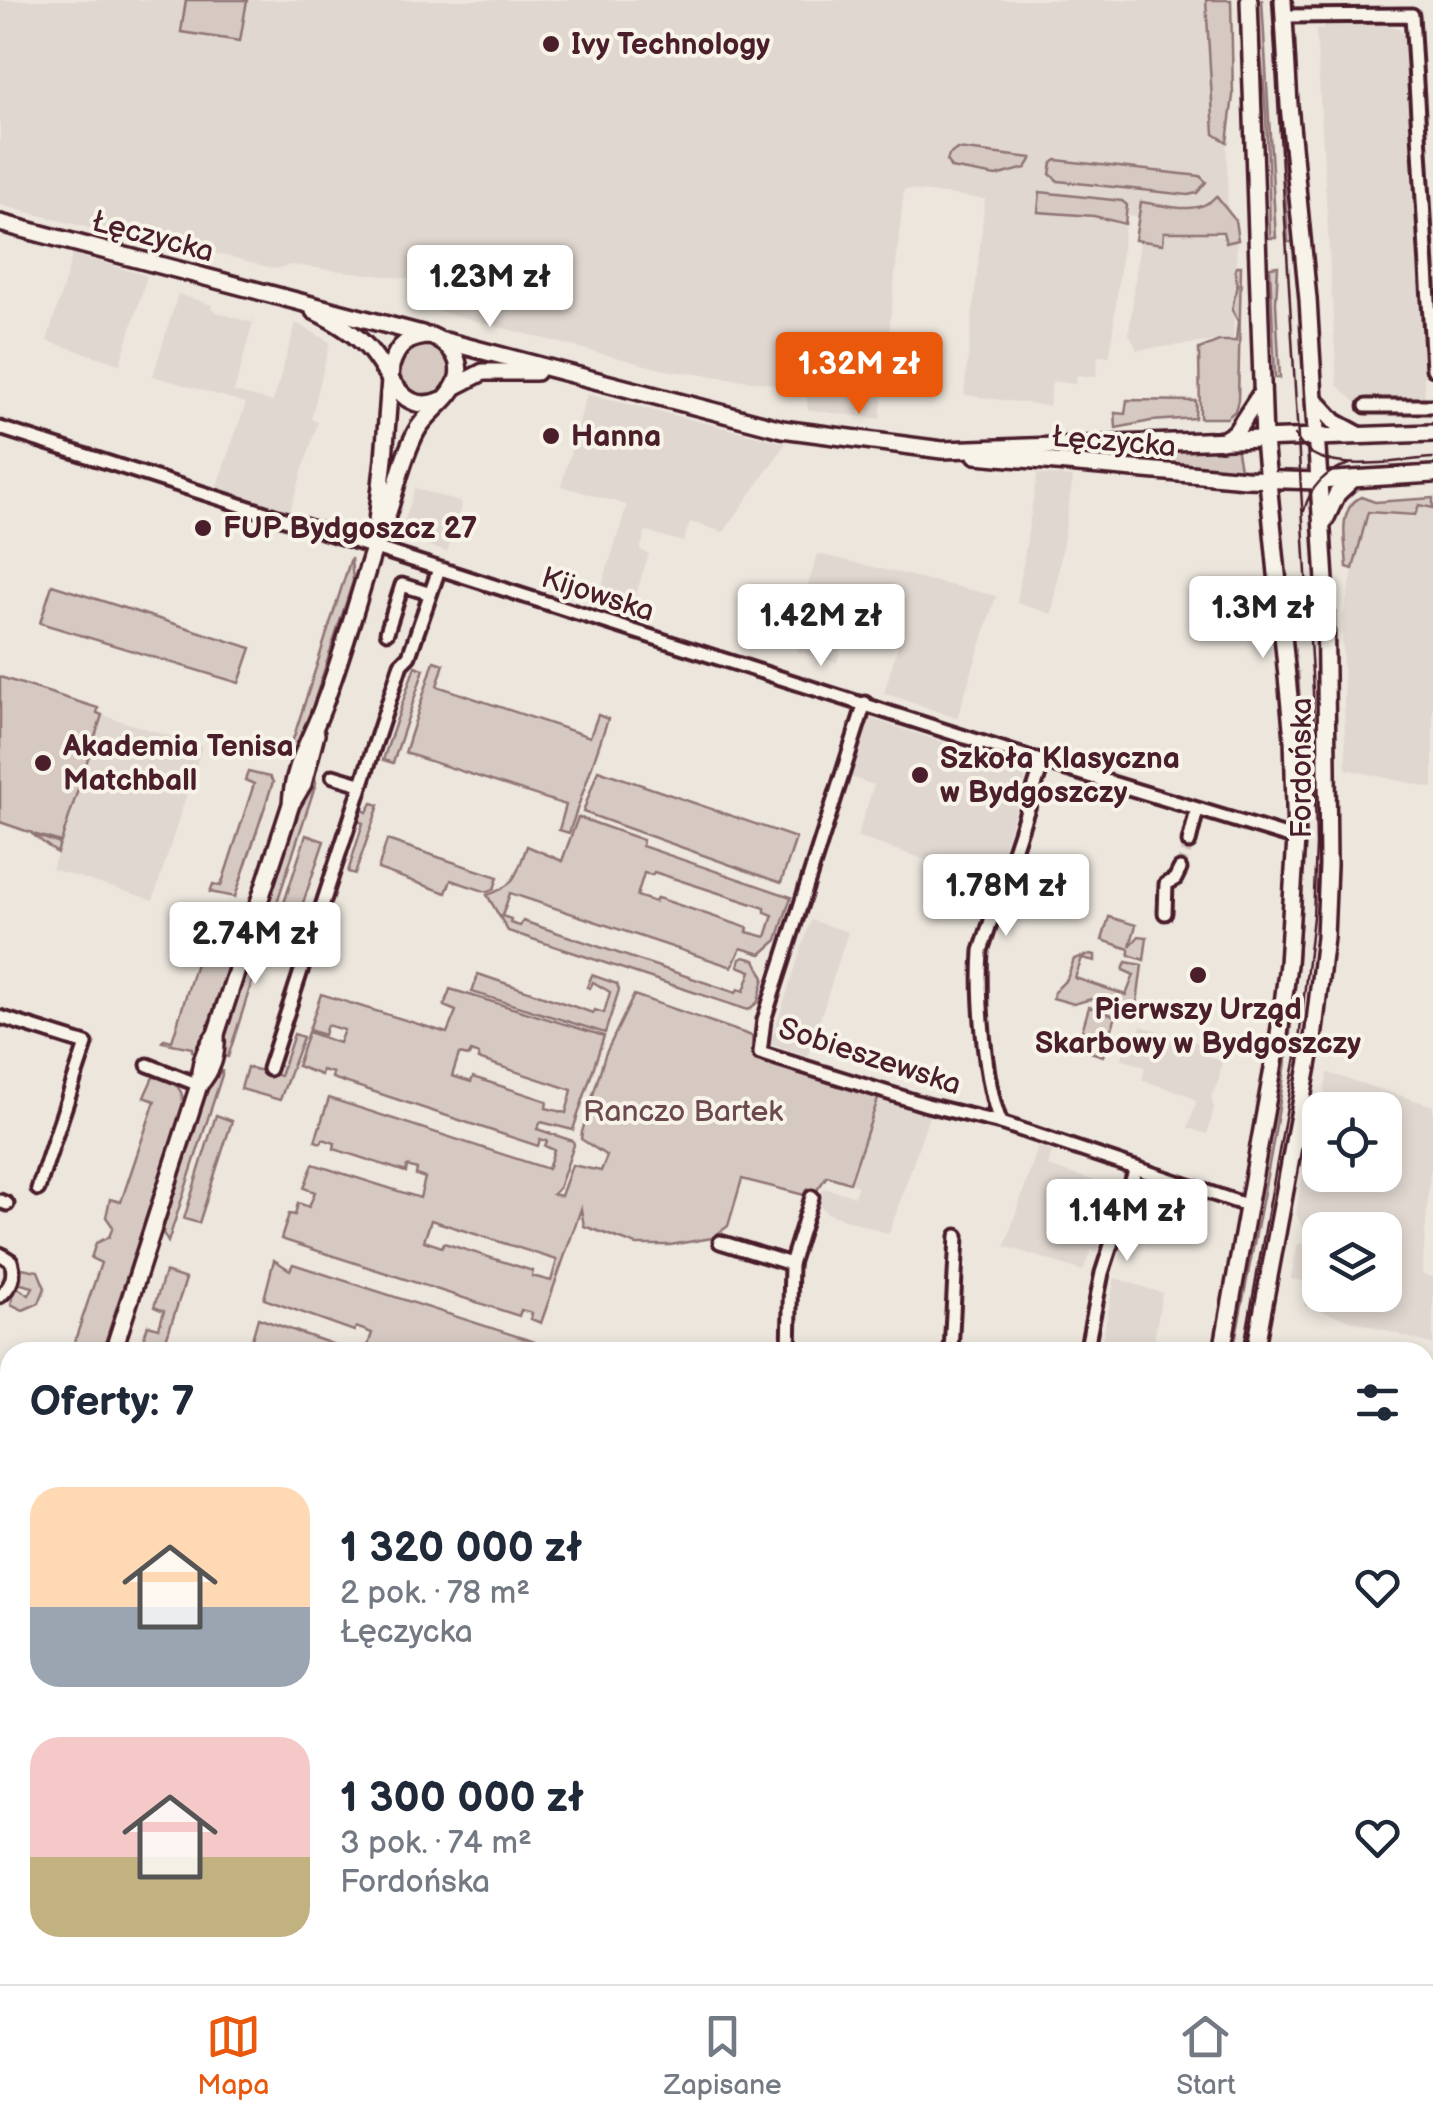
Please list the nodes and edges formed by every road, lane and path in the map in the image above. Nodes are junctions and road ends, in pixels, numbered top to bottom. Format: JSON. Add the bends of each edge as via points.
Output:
{"nodes":[{"id":1,"x":1249,"y":0,"type":"edge"},
{"id":2,"x":1283,"y":8,"type":"edge"},
{"id":3,"x":0,"y":223,"type":"edge"},
{"id":4,"x":292,"y":302,"type":"junction"},
{"id":5,"x":436,"y":338,"type":"junction"},
{"id":6,"x":526,"y":367,"type":"junction"},
{"id":7,"x":1433,"y":369,"type":"edge"},
{"id":8,"x":389,"y":379,"type":"junction"},
{"id":9,"x":454,"y":386,"type":"junction"},
{"id":10,"x":1262,"y":391,"type":"junction"},
{"id":11,"x":1314,"y":398,"type":"junction"},
{"id":12,"x":442,"y":400,"type":"junction"},
{"id":13,"x":1433,"y":404,"type":"edge"},
{"id":14,"x":1366,"y":406,"type":"dead end"},
{"id":15,"x":0,"y":428,"type":"edge"},
{"id":16,"x":1433,"y":433,"type":"edge"},
{"id":17,"x":1363,"y":437,"type":"junction"},
{"id":18,"x":1316,"y":438,"type":"junction"},
{"id":19,"x":1264,"y":440,"type":"junction"},
{"id":20,"x":1222,"y":441,"type":"junction"},
{"id":21,"x":957,"y":451,"type":"junction"},
{"id":22,"x":1433,"y":474,"type":"edge"},
{"id":23,"x":1353,"y":479,"type":"junction"},
{"id":24,"x":1268,"y":480,"type":"junction"},
{"id":25,"x":1319,"y":481,"type":"junction"},
{"id":26,"x":1322,"y":531,"type":"junction"},
{"id":27,"x":374,"y":548,"type":"junction"},
{"id":28,"x":439,"y":569,"type":"junction"},
{"id":29,"x":428,"y":593,"type":"junction"},
{"id":30,"x":387,"y":632,"type":"dead end"},
{"id":31,"x":864,"y":703,"type":"junction"},
{"id":32,"x":1042,"y":762,"type":"junction"},
{"id":33,"x":333,"y":776,"type":"dead end"},
{"id":34,"x":360,"y":784,"type":"junction"},
{"id":35,"x":1197,"y":810,"type":"junction"},
{"id":36,"x":1296,"y":839,"type":"junction"},
{"id":37,"x":1188,"y":842,"type":"tunnel mouth"},
{"id":38,"x":1180,"y":869,"type":"tunnel mouth"},
{"id":39,"x":1164,"y":913,"type":"dead end"},
{"id":40,"x":251,"y":926,"type":"junction"},
{"id":41,"x":308,"y":945,"type":"junction"},
{"id":42,"x":0,"y":1017,"type":"edge"},
{"id":43,"x":148,"y":1065,"type":"dead end"},
{"id":44,"x":268,"y":1069,"type":"dead end"},
{"id":45,"x":200,"y":1085,"type":"junction"},
{"id":46,"x":1000,"y":1123,"type":"junction"},
{"id":47,"x":1136,"y":1168,"type":"junction"},
{"id":48,"x":38,"y":1189,"type":"dead end"},
{"id":49,"x":812,"y":1197,"type":"dead end"},
{"id":50,"x":1249,"y":1206,"type":"junction"},
{"id":51,"x":956,"y":1236,"type":"dead end"},
{"id":52,"x":720,"y":1242,"type":"dead end"},
{"id":53,"x":0,"y":1254,"type":"edge"},
{"id":54,"x":791,"y":1264,"type":"junction"},
{"id":55,"x":0,"y":1296,"type":"edge"},
{"id":56,"x":116,"y":1342,"type":"edge"},
{"id":57,"x":789,"y":1342,"type":"edge"},
{"id":58,"x":952,"y":1342,"type":"edge"},
{"id":59,"x":1088,"y":1342,"type":"edge"},
{"id":60,"x":1224,"y":1342,"type":"edge"},
{"id":61,"x":1257,"y":1342,"type":"edge"}],
"edges":[{"from":1,"to":10,"type":"street","name":"Fordońska"},
{"from":2,"to":7,"type":"street","via":[[1412,15]]},
{"from":2,"to":11,"type":"street","name":"Fordońska"},
{"from":3,"to":4,"type":"street","name":"Łęczycka"},
{"from":4,"to":5,"type":"street","name":"Łęczycka"},
{"from":4,"to":8,"type":"street","name":"Łęczycka","via":[[358,339]]},
{"from":5,"to":6,"type":"street","name":"Łęczycka"},
{"from":5,"to":8,"type":"street","via":[[400,346]]},
{"from":5,"to":9,"type":"street","via":[[458,364]]},
{"from":6,"to":9,"type":"street","name":"Łęczycka","via":[[483,372]]},
{"from":6,"to":21,"type":"street","name":"Łęczycka","via":[[782,428]]},
{"from":8,"to":12,"type":"street","name":"Łęczycka","via":[[415,403]]},
{"from":8,"to":27,"type":"street"},
{"from":9,"to":12,"type":"street"},
{"from":10,"to":19,"type":"street","name":"Fordońska"},
{"from":10,"to":20,"type":"street","via":[[1235,433]]},
{"from":11,"to":17,"type":"street","via":[[1334,422]]},
{"from":11,"to":18,"type":"street","name":"Fordońska"},
{"from":12,"to":27,"type":"street","via":[[416,432]]},
{"from":13,"to":14,"type":"street"},
{"from":15,"to":27,"type":"street","name":"Kijowska"},
{"from":16,"to":17,"type":"street","name":"Łęczycka"},
{"from":17,"to":18,"type":"street","name":"Łęczycka"},
{"from":18,"to":19,"type":"street","name":"Łęczycka"},
{"from":18,"to":25,"type":"street","name":"Fordońska"},
{"from":19,"to":20,"type":"street","name":"Łęczycka"},
{"from":19,"to":24,"type":"street","name":"Fordońska"},
{"from":20,"to":21,"type":"street","name":"Łęczycka"},
{"from":21,"to":24,"type":"street","name":"Łęczycka"},
{"from":22,"to":23,"type":"street","name":"Łęczycka"},
{"from":23,"to":25,"type":"street","name":"Łęczycka"},
{"from":23,"to":26,"type":"street","via":[[1337,494]]},
{"from":24,"to":25,"type":"street","name":"Łęczycka"},
{"from":24,"to":36,"type":"street","name":"Fordońska"},
{"from":25,"to":26,"type":"street","name":"Fordońska"},
{"from":26,"to":61,"type":"street","name":"Fordońska","via":[[1328,730],[1324,936],[1313,1039]]},
{"from":27,"to":28,"type":"street","name":"Kijowska"},
{"from":27,"to":40,"type":"street","via":[[318,718],[308,769]]},
{"from":28,"to":29,"type":"street"},
{"from":28,"to":31,"type":"street","name":"Kijowska"},
{"from":29,"to":30,"type":"street","via":[[402,585]]},
{"from":29,"to":34,"type":"street"},
{"from":31,"to":32,"type":"street","name":"Kijowska"},
{"from":31,"to":46,"type":"street","name":"Sobieszewska","via":[[764,1020],[760,1053]]},
{"from":32,"to":35,"type":"street","name":"Kijowska"},
{"from":32,"to":46,"type":"street","via":[[980,951]]},
{"from":33,"to":34,"type":"street"},
{"from":34,"to":41,"type":"street"},
{"from":35,"to":36,"type":"street","name":"Kijowska"},
{"from":35,"to":37,"type":"street"},
{"from":36,"to":50,"type":"street","name":"Fordońska","via":[[1280,1035]]},
{"from":38,"to":39,"type":"street","via":[[1166,884]]},
{"from":40,"to":41,"type":"street"},
{"from":40,"to":45,"type":"street","via":[[216,1034],[217,1052]]},
{"from":41,"to":44,"type":"street"},
{"from":42,"to":48,"type":"street","via":[[86,1044]]},
{"from":43,"to":45,"type":"street"},
{"from":45,"to":56,"type":"street"},
{"from":46,"to":47,"type":"street","name":"Sobieszewska"},
{"from":47,"to":50,"type":"street","name":"Sobieszewska"},
{"from":47,"to":59,"type":"street"},
{"from":49,"to":54,"type":"street"},
{"from":50,"to":60,"type":"street","name":"Fordońska"},
{"from":51,"to":58,"type":"street"},
{"from":52,"to":54,"type":"street"},
{"from":53,"to":55,"type":"street","via":[[14,1269]]},
{"from":54,"to":57,"type":"street"}]}
